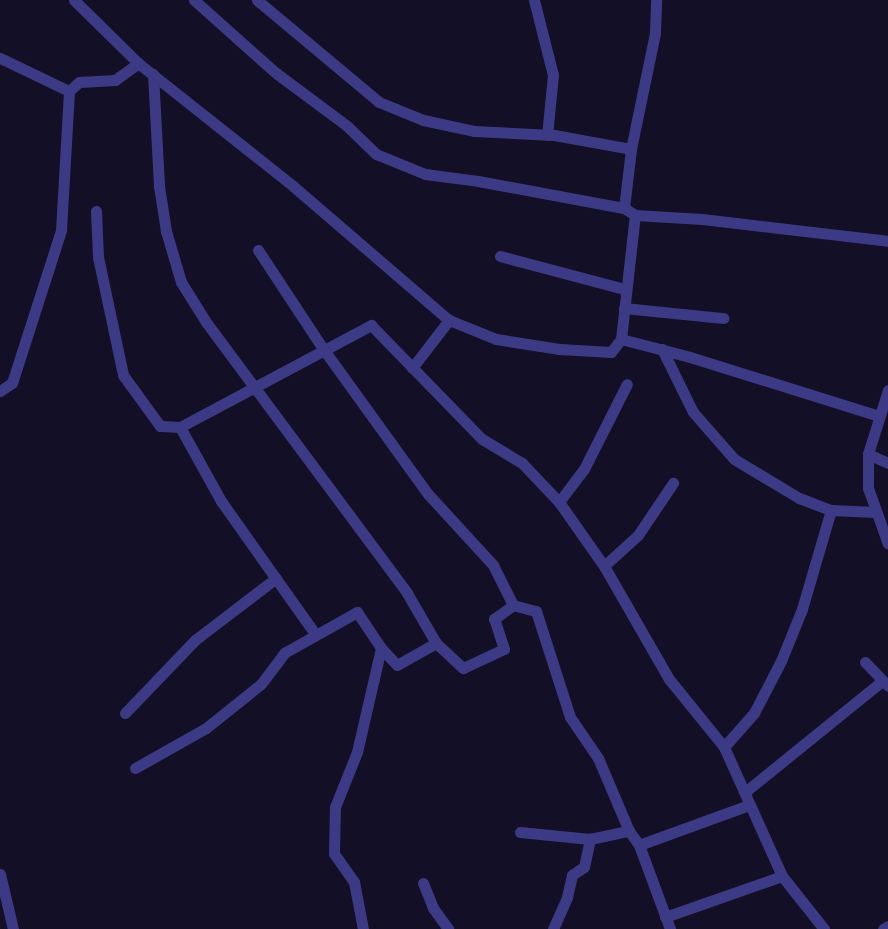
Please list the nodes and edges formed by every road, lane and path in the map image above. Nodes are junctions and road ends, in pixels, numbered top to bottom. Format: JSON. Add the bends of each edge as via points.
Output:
{"nodes":[{"id":1,"x":74,"y":0,"type":"edge"},
{"id":2,"x":194,"y":0,"type":"edge"},
{"id":3,"x":257,"y":0,"type":"edge"},
{"id":4,"x":534,"y":0,"type":"edge"},
{"id":5,"x":656,"y":0,"type":"edge"},
{"id":6,"x":0,"y":58,"type":"edge"},
{"id":7,"x":138,"y":63,"type":"junction"},
{"id":8,"x":153,"y":74,"type":"junction"},
{"id":9,"x":69,"y":91,"type":"junction"},
{"id":10,"x":547,"y":135,"type":"junction"},
{"id":11,"x":631,"y":149,"type":"junction"},
{"id":12,"x":624,"y":208,"type":"junction"},
{"id":13,"x":96,"y":211,"type":"dead end"},
{"id":14,"x":635,"y":215,"type":"junction"},
{"id":15,"x":888,"y":241,"type":"edge"},
{"id":16,"x":258,"y":250,"type":"dead end"},
{"id":17,"x":500,"y":256,"type":"dead end"},
{"id":18,"x":624,"y":289,"type":"junction"},
{"id":19,"x":624,"y":308,"type":"junction"},
{"id":20,"x":723,"y":318,"type":"dead end"},
{"id":21,"x":449,"y":320,"type":"junction"},
{"id":22,"x":621,"y":339,"type":"junction"},
{"id":23,"x":662,"y":349,"type":"junction"},
{"id":24,"x":324,"y":350,"type":"junction"},
{"id":25,"x":412,"y":368,"type":"junction"},
{"id":26,"x":627,"y":384,"type":"dead end"},
{"id":27,"x":256,"y":389,"type":"junction"},
{"id":28,"x":888,"y":390,"type":"edge"},
{"id":29,"x":0,"y":391,"type":"edge"},
{"id":30,"x":879,"y":416,"type":"junction"},
{"id":31,"x":180,"y":428,"type":"junction"},
{"id":32,"x":868,"y":454,"type":"junction"},
{"id":33,"x":888,"y":464,"type":"edge"},
{"id":34,"x":673,"y":483,"type":"dead end"},
{"id":35,"x":559,"y":502,"type":"junction"},
{"id":36,"x":830,"y":510,"type":"junction"},
{"id":37,"x":881,"y":519,"type":"edge"},
{"id":38,"x":888,"y":544,"type":"edge"},
{"id":39,"x":604,"y":566,"type":"junction"},
{"id":40,"x":276,"y":578,"type":"junction"},
{"id":41,"x":514,"y":605,"type":"junction"},
{"id":42,"x":315,"y":634,"type":"junction"},
{"id":43,"x":436,"y":643,"type":"junction"},
{"id":44,"x":381,"y":648,"type":"junction"},
{"id":45,"x":865,"y":662,"type":"dead end"},
{"id":46,"x":885,"y":683,"type":"edge"},
{"id":47,"x":125,"y":713,"type":"dead end"},
{"id":48,"x":724,"y":747,"type":"junction"},
{"id":49,"x":135,"y":768,"type":"dead end"},
{"id":50,"x":745,"y":792,"type":"junction"},
{"id":51,"x":749,"y":805,"type":"junction"},
{"id":52,"x":629,"y":831,"type":"junction"},
{"id":53,"x":520,"y":832,"type":"dead end"},
{"id":54,"x":590,"y":839,"type":"junction"},
{"id":55,"x":639,"y":845,"type":"junction"},
{"id":56,"x":0,"y":874,"type":"edge"},
{"id":57,"x":782,"y":876,"type":"junction"},
{"id":58,"x":424,"y":883,"type":"dead end"},
{"id":59,"x":666,"y":917,"type":"junction"},
{"id":60,"x":888,"y":926,"type":"edge"},
{"id":61,"x":13,"y":929,"type":"edge"},
{"id":62,"x":363,"y":929,"type":"edge"},
{"id":63,"x":448,"y":929,"type":"edge"},
{"id":64,"x":552,"y":929,"type":"edge"},
{"id":65,"x":670,"y":929,"type":"edge"},
{"id":66,"x":824,"y":929,"type":"edge"},
{"id":67,"x":883,"y":929,"type":"edge"}],
"edges":[{"from":1,"to":7,"type":"street"},
{"from":2,"to":12,"type":"street","via":[[276,72],[347,126],[376,154],[425,174]]},
{"from":3,"to":10,"type":"street","via":[[379,102],[423,120],[474,131]]},
{"from":4,"to":10,"type":"street","via":[[553,75]]},
{"from":5,"to":11,"type":"street","via":[[655,33]]},
{"from":6,"to":9,"type":"street"},
{"from":7,"to":8,"type":"street"},
{"from":7,"to":9,"type":"street","via":[[115,80],[80,82]]},
{"from":8,"to":21,"type":"street","via":[[293,186]]},
{"from":8,"to":27,"type":"street","via":[[159,186],[166,231],[181,282]]},
{"from":9,"to":29,"type":"street","via":[[61,230],[12,383]]},
{"from":10,"to":11,"type":"street"},
{"from":11,"to":12,"type":"street"},
{"from":12,"to":14,"type":"street"},
{"from":13,"to":31,"type":"street","via":[[98,257],[123,375],[160,426]]},
{"from":14,"to":15,"type":"street"},
{"from":14,"to":18,"type":"street"},
{"from":16,"to":24,"type":"street"},
{"from":17,"to":18,"type":"street"},
{"from":18,"to":19,"type":"street"},
{"from":19,"to":20,"type":"street"},
{"from":19,"to":22,"type":"street"},
{"from":21,"to":22,"type":"street","via":[[496,339],[559,349],[611,352]]},
{"from":21,"to":25,"type":"street"},
{"from":22,"to":23,"type":"street"},
{"from":23,"to":30,"type":"street"},
{"from":23,"to":36,"type":"street","via":[[693,412],[734,459],[799,498]]},
{"from":24,"to":25,"type":"street","via":[[371,325]]},
{"from":24,"to":27,"type":"street"},
{"from":24,"to":41,"type":"street","via":[[428,494],[493,565]]},
{"from":25,"to":35,"type":"street","via":[[482,439],[522,464]]},
{"from":26,"to":35,"type":"street","via":[[584,469]]},
{"from":27,"to":31,"type":"street"},
{"from":27,"to":43,"type":"street","via":[[407,593]]},
{"from":28,"to":30,"type":"street"},
{"from":30,"to":32,"type":"street"},
{"from":31,"to":40,"type":"street","via":[[222,501]]},
{"from":32,"to":33,"type":"street"},
{"from":32,"to":37,"type":"street","via":[[868,488]]},
{"from":34,"to":39,"type":"street","via":[[638,535]]},
{"from":35,"to":39,"type":"street"},
{"from":36,"to":37,"type":"street"},
{"from":36,"to":48,"type":"street","via":[[802,609],[781,661],[754,713]]},
{"from":37,"to":38,"type":"street"},
{"from":39,"to":48,"type":"street","via":[[669,679]]},
{"from":40,"to":42,"type":"street"},
{"from":40,"to":47,"type":"street","via":[[195,640]]},
{"from":41,"to":43,"type":"street","via":[[494,619],[504,649],[463,668]]},
{"from":41,"to":52,"type":"street","via":[[536,611],[570,717],[598,758]]},
{"from":42,"to":44,"type":"street","via":[[357,612]]},
{"from":42,"to":49,"type":"street","via":[[284,653],[261,684],[222,717]]},
{"from":43,"to":44,"type":"street","via":[[397,665]]},
{"from":44,"to":62,"type":"street","via":[[356,752],[335,807],[334,852],[354,882]]},
{"from":45,"to":46,"type":"street"},
{"from":46,"to":50,"type":"street"},
{"from":48,"to":50,"type":"street"},
{"from":50,"to":51,"type":"street"},
{"from":51,"to":55,"type":"street"},
{"from":51,"to":57,"type":"street"},
{"from":52,"to":54,"type":"street"},
{"from":52,"to":55,"type":"street"},
{"from":53,"to":54,"type":"street"},
{"from":54,"to":64,"type":"street","via":[[584,867],[572,875],[567,897]]},
{"from":55,"to":59,"type":"street"},
{"from":56,"to":61,"type":"street"},
{"from":57,"to":59,"type":"street"},
{"from":57,"to":66,"type":"street"},
{"from":58,"to":63,"type":"street","via":[[434,908]]},
{"from":59,"to":65,"type":"street"},
{"from":60,"to":67,"type":"street"}]}
